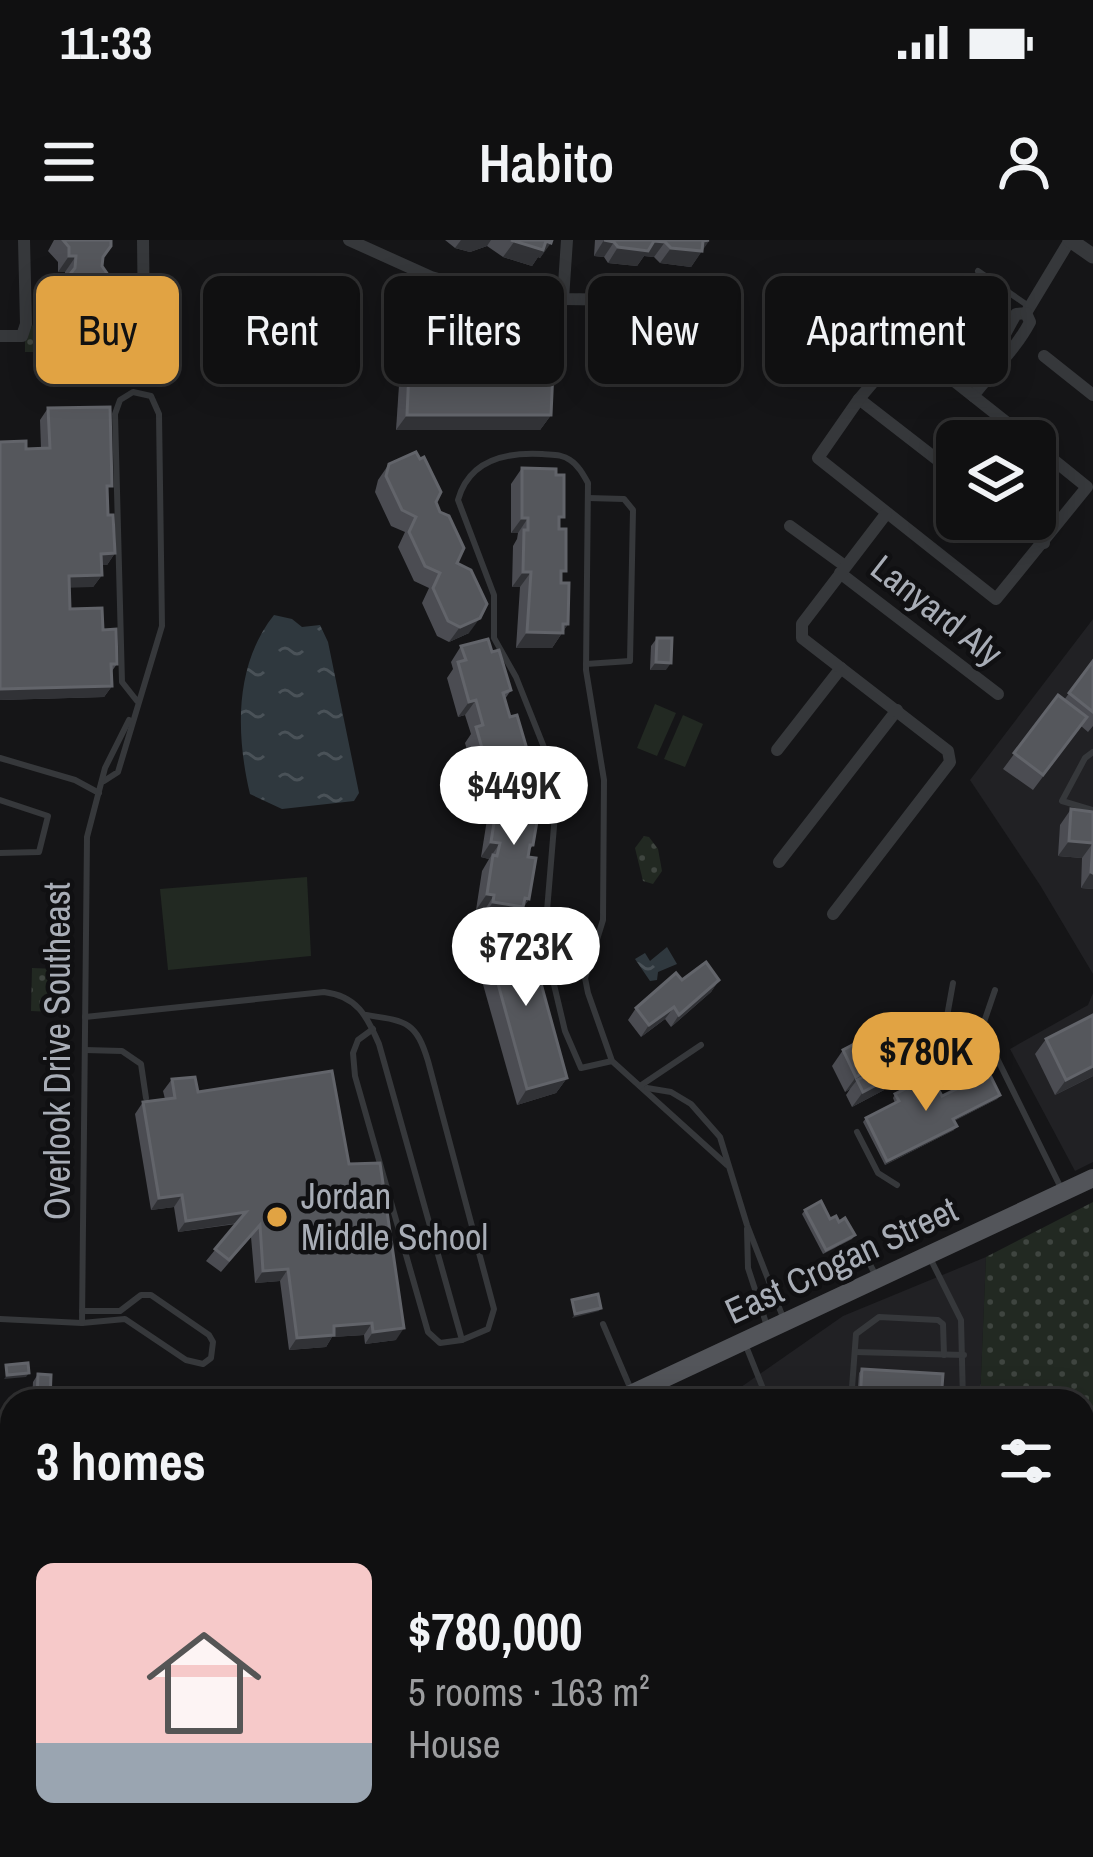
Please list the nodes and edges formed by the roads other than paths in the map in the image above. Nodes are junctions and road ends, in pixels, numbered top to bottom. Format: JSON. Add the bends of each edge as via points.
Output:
{"nodes":[{"id":1,"x":24,"y":240,"type":"edge"},
{"id":2,"x":143,"y":240,"type":"edge"},
{"id":3,"x":349,"y":240,"type":"edge"},
{"id":4,"x":567,"y":240,"type":"edge"},
{"id":5,"x":1070,"y":240,"type":"edge"},
{"id":6,"x":1093,"y":256,"type":"edge"},
{"id":7,"x":978,"y":271,"type":"dead end"},
{"id":8,"x":143,"y":276,"type":"edge"},
{"id":9,"x":429,"y":276,"type":"edge"},
{"id":10,"x":564,"y":276,"type":"edge"},
{"id":11,"x":1028,"y":310,"type":"junction"},
{"id":12,"x":0,"y":336,"type":"edge"},
{"id":13,"x":1044,"y":356,"type":"dead end"},
{"id":14,"x":1093,"y":395,"type":"edge"},
{"id":15,"x":973,"y":396,"type":"junction"},
{"id":16,"x":859,"y":399,"type":"junction"},
{"id":17,"x":1003,"y":420,"type":"edge"},
{"id":18,"x":936,"y":460,"type":"edge"},
{"id":19,"x":1056,"y":460,"type":"edge"},
{"id":20,"x":1090,"y":483,"type":"edge"},
{"id":21,"x":588,"y":498,"type":"junction"},
{"id":22,"x":886,"y":514,"type":"junction"},
{"id":23,"x":790,"y":526,"type":"dead end"},
{"id":24,"x":1040,"y":540,"type":"edge"},
{"id":25,"x":1044,"y":543,"type":"junction"},
{"id":26,"x":843,"y":569,"type":"junction"},
{"id":27,"x":586,"y":664,"type":"junction"},
{"id":28,"x":841,"y":668,"type":"junction"},
{"id":29,"x":998,"y":694,"type":"dead end"},
{"id":30,"x":137,"y":700,"type":"junction"},
{"id":31,"x":897,"y":710,"type":"junction"},
{"id":32,"x":777,"y":750,"type":"dead end"},
{"id":33,"x":1093,"y":752,"type":"edge"},
{"id":34,"x":0,"y":758,"type":"edge"},
{"id":35,"x":99,"y":794,"type":"junction"},
{"id":36,"x":0,"y":800,"type":"edge"},
{"id":37,"x":1093,"y":810,"type":"edge"},
{"id":38,"x":0,"y":853,"type":"edge"},
{"id":39,"x":779,"y":862,"type":"dead end"},
{"id":40,"x":832,"y":914,"type":"dead end"},
{"id":41,"x":953,"y":983,"type":"dead end"},
{"id":42,"x":995,"y":990,"type":"dead end"},
{"id":43,"x":367,"y":1016,"type":"junction"},
{"id":44,"x":85,"y":1017,"type":"junction"},
{"id":45,"x":373,"y":1029,"type":"junction"},
{"id":46,"x":700,"y":1045,"type":"dead end"},
{"id":47,"x":991,"y":1046,"type":"junction"},
{"id":48,"x":85,"y":1050,"type":"junction"},
{"id":49,"x":612,"y":1061,"type":"junction"},
{"id":50,"x":640,"y":1086,"type":"junction"},
{"id":51,"x":146,"y":1098,"type":"edge"},
{"id":52,"x":699,"y":1111,"type":"junction"},
{"id":53,"x":687,"y":1126,"type":"junction"},
{"id":54,"x":857,"y":1132,"type":"dead end"},
{"id":55,"x":727,"y":1166,"type":"junction"},
{"id":56,"x":1093,"y":1178,"type":"edge"},
{"id":57,"x":897,"y":1185,"type":"dead end"},
{"id":58,"x":1063,"y":1192,"type":"junction"},
{"id":59,"x":747,"y":1225,"type":"junction"},
{"id":60,"x":860,"y":1245,"type":"dead end"},
{"id":61,"x":929,"y":1255,"type":"junction"},
{"id":62,"x":878,"y":1280,"type":"junction"},
{"id":63,"x":82,"y":1311,"type":"junction"},
{"id":64,"x":0,"y":1319,"type":"edge"},
{"id":65,"x":82,"y":1323,"type":"junction"},
{"id":66,"x":603,"y":1324,"type":"dead end"},
{"id":67,"x":777,"y":1327,"type":"junction"},
{"id":68,"x":463,"y":1340,"type":"junction"},
{"id":69,"x":745,"y":1343,"type":"junction"},
{"id":70,"x":854,"y":1352,"type":"junction"},
{"id":71,"x":944,"y":1355,"type":"junction"},
{"id":72,"x":964,"y":1355,"type":"junction"},
{"id":73,"x":622,"y":1389,"type":"edge"},
{"id":74,"x":642,"y":1389,"type":"edge"},
{"id":75,"x":763,"y":1389,"type":"edge"},
{"id":76,"x":852,"y":1389,"type":"edge"},
{"id":77,"x":963,"y":1389,"type":"edge"}],
"edges":[{"from":1,"to":12,"type":"street","via":[[26,324],[22,336]]},
{"from":2,"to":8,"type":"street"},
{"from":3,"to":9,"type":"street"},
{"from":4,"to":10,"type":"street"},
{"from":5,"to":6,"type":"street"},
{"from":5,"to":11,"type":"street"},
{"from":7,"to":11,"type":"lane"},
{"from":11,"to":15,"type":"street","via":[[1020,342]]},
{"from":13,"to":14,"type":"street"},
{"from":15,"to":16,"type":"street","via":[[913,353],[897,354]]},
{"from":15,"to":17,"type":"street"},
{"from":16,"to":18,"type":"street"},
{"from":16,"to":22,"type":"street","via":[[818,458]]},
{"from":19,"to":20,"type":"street"},
{"from":20,"to":25,"type":"street"},
{"from":21,"to":27,"type":"lane"},
{"from":21,"to":27,"type":"lane","via":[[624,499],[633,509],[630,661]]},
{"from":21,"to":49,"type":"lane","via":[[574,462],[520,453],[471,474],[458,500],[494,595],[494,638],[557,790],[545,935],[565,1031],[581,1068]]},
{"from":22,"to":25,"type":"street","via":[[996,598]]},
{"from":22,"to":26,"type":"street"},
{"from":23,"to":26,"type":"street","name":"Lanyard Aly"},
{"from":24,"to":25,"type":"street"},
{"from":26,"to":28,"type":"street","via":[[802,624],[802,638]]},
{"from":26,"to":29,"type":"street","name":"Lanyard Aly"},
{"from":27,"to":49,"type":"lane","via":[[604,780],[604,920],[585,978]]},
{"from":28,"to":31,"type":"street"},
{"from":28,"to":32,"type":"street"},
{"from":30,"to":30,"type":"lane","name":"Overlook Drive Southeast","via":[[162,626],[159,414],[142,392],[126,394],[115,414],[122,682]]},
{"from":30,"to":35,"type":"lane","name":"Overlook Drive Southeast"},
{"from":31,"to":39,"type":"street"},
{"from":31,"to":40,"type":"street","via":[[948,751],[950,762]]},
{"from":33,"to":37,"type":"lane","via":[[1061,801]]},
{"from":34,"to":35,"type":"lane"},
{"from":35,"to":44,"type":"lane","name":"Overlook Drive Southeast","via":[[86,849]]},
{"from":36,"to":38,"type":"lane","via":[[48,816],[39,852]]},
{"from":41,"to":47,"type":"lane","via":[[944,1033]]},
{"from":42,"to":47,"type":"lane","via":[[983,1024]]},
{"from":43,"to":44,"type":"lane","via":[[345,996],[324,992]]},
{"from":43,"to":45,"type":"lane"},
{"from":43,"to":68,"type":"lane","via":[[412,1027],[428,1061],[494,1309],[488,1329]]},
{"from":44,"to":48,"type":"lane","name":"Overlook Drive Southeast"},
{"from":45,"to":68,"type":"lane"},
{"from":45,"to":68,"type":"lane","via":[[353,1053],[355,1076],[428,1332],[440,1343]]},
{"from":46,"to":50,"type":"lane"},
{"from":47,"to":58,"type":"lane"},
{"from":48,"to":51,"type":"lane","via":[[122,1051],[141,1064]]},
{"from":48,"to":63,"type":"lane","name":"Overlook Drive Southeast"},
{"from":49,"to":50,"type":"lane"},
{"from":50,"to":52,"type":"lane","via":[[670,1092]]},
{"from":50,"to":53,"type":"lane"},
{"from":52,"to":53,"type":"lane"},
{"from":52,"to":55,"type":"lane","via":[[720,1137]]},
{"from":53,"to":55,"type":"lane"},
{"from":54,"to":57,"type":"lane","via":[[878,1173]]},
{"from":55,"to":59,"type":"lane"},
{"from":56,"to":58,"type":"main road","name":"East Crogan Street"},
{"from":58,"to":61,"type":"main road","name":"East Crogan Street"},
{"from":59,"to":67,"type":"lane"},
{"from":59,"to":67,"type":"lane","via":[[751,1278]]},
{"from":60,"to":62,"type":"lane"},
{"from":61,"to":62,"type":"main road","name":"East Crogan Street"},
{"from":61,"to":72,"type":"lane","via":[[960,1314]]},
{"from":62,"to":67,"type":"main road","name":"East Crogan Street"},
{"from":63,"to":65,"type":"lane","name":"Overlook Drive Southeast"},
{"from":63,"to":65,"type":"lane","via":[[120,1311],[151,1295],[209,1335],[214,1350],[196,1365],[125,1319]]},
{"from":64,"to":65,"type":"lane"},
{"from":66,"to":73,"type":"lane"},
{"from":67,"to":69,"type":"main road","name":"East Crogan Street"},
{"from":69,"to":74,"type":"main road","name":"East Crogan Street"},
{"from":69,"to":75,"type":"lane"},
{"from":70,"to":71,"type":"lane"},
{"from":70,"to":71,"type":"lane","via":[[856,1334],[879,1317],[938,1320]]},
{"from":70,"to":76,"type":"lane"},
{"from":71,"to":72,"type":"lane"},
{"from":72,"to":77,"type":"lane"}]}
